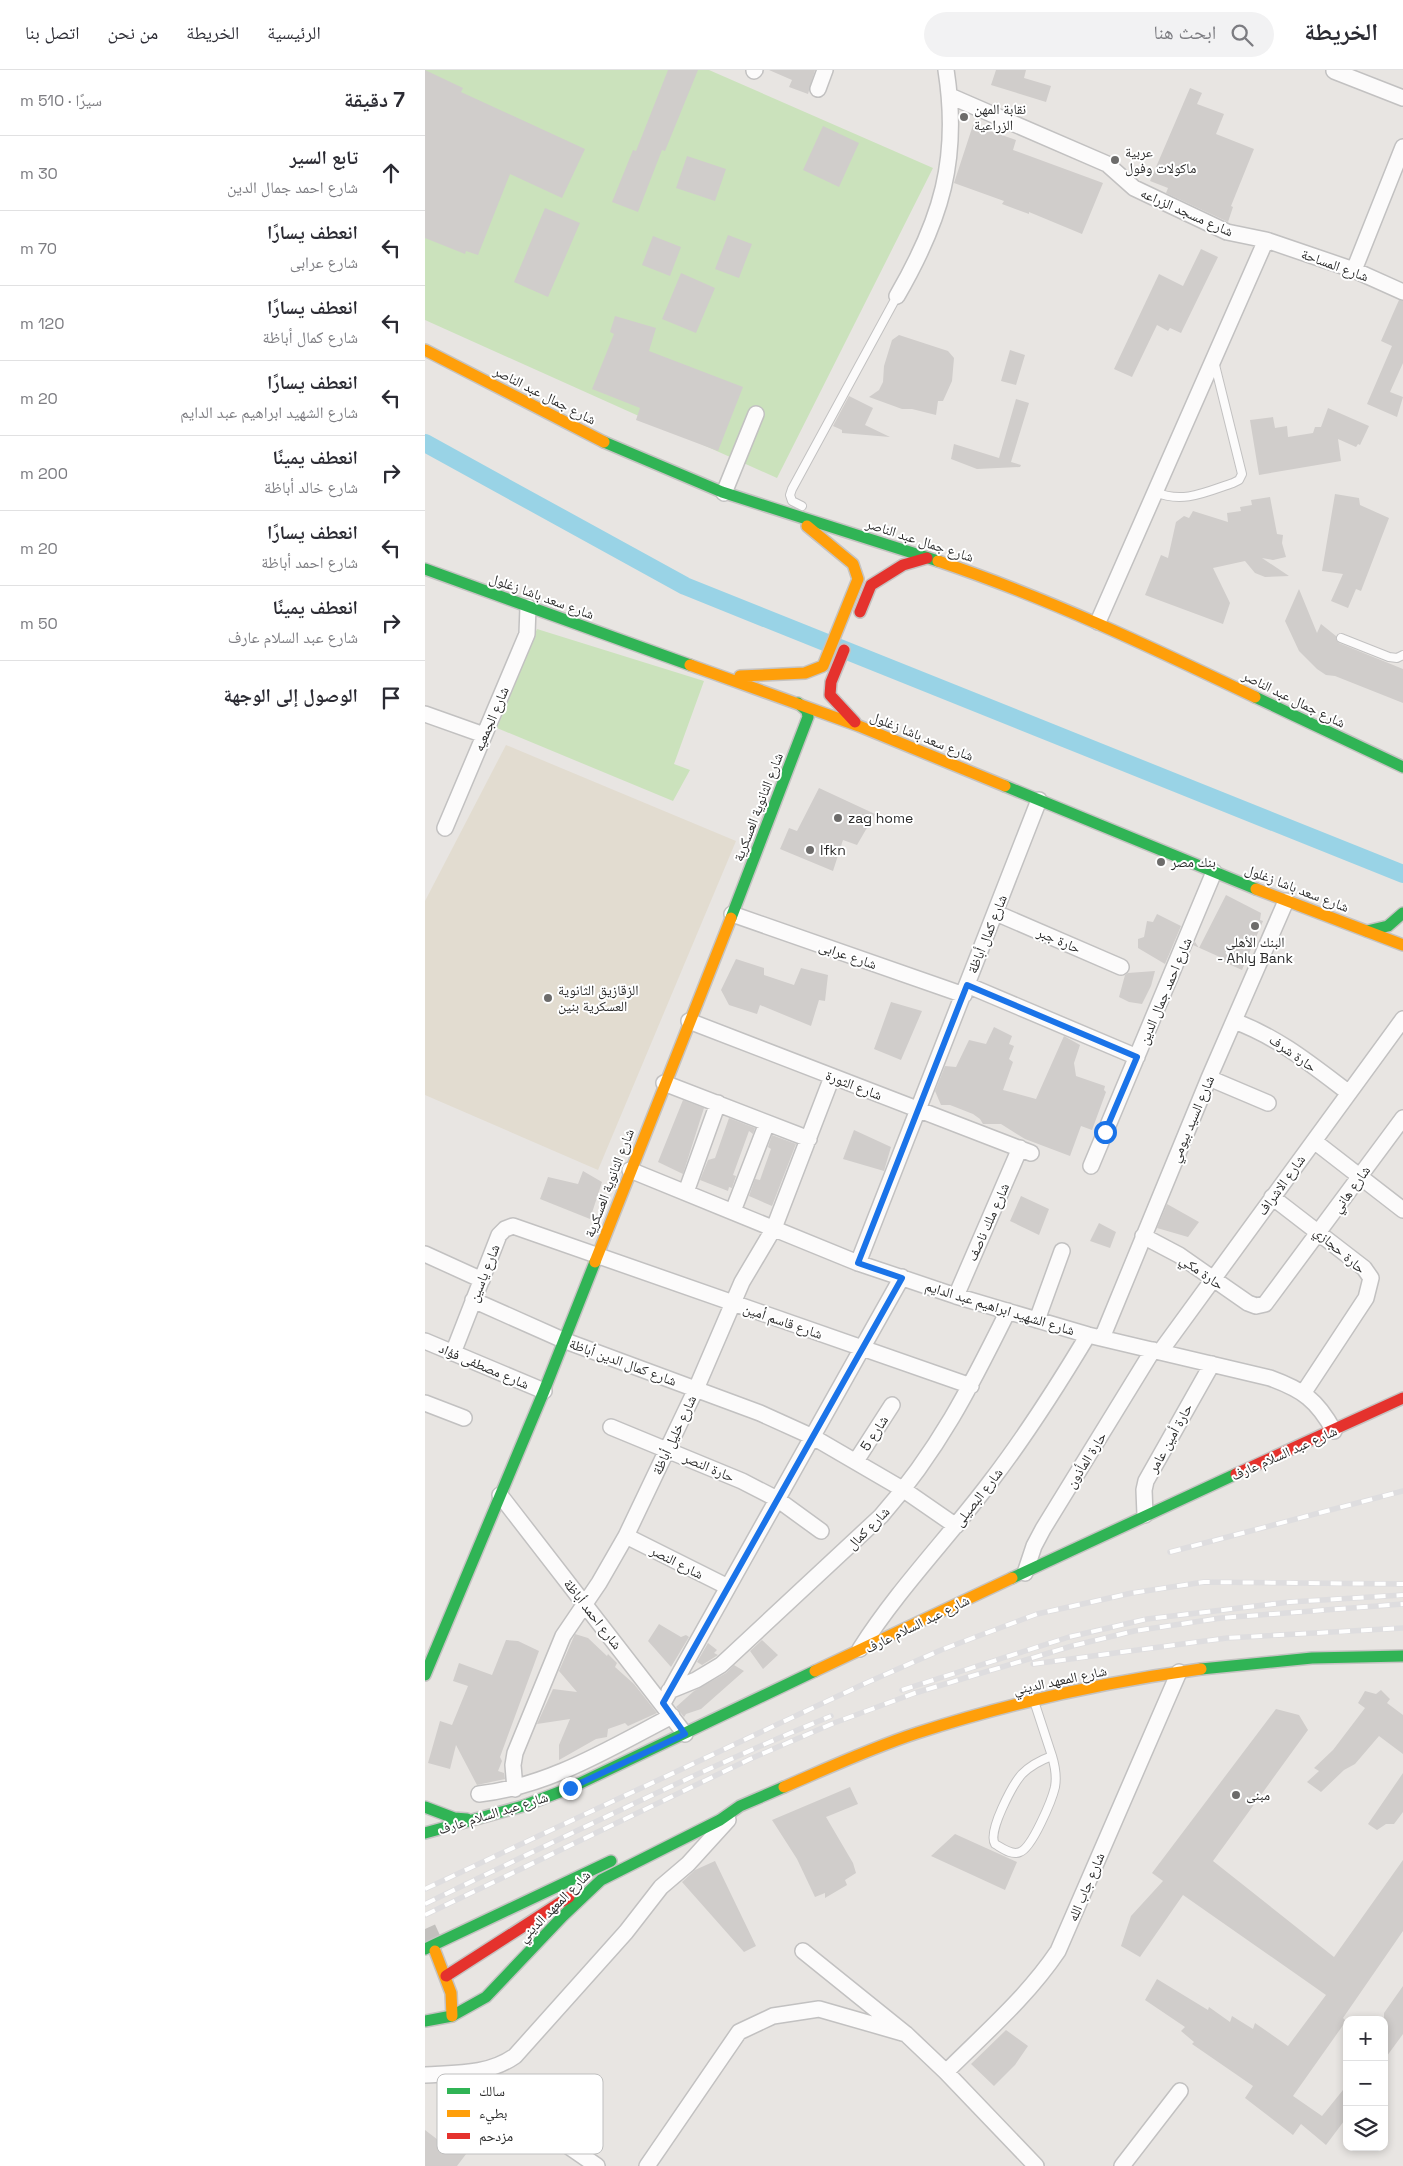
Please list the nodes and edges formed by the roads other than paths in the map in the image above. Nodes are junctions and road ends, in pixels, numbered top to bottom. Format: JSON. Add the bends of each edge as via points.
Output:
{"nodes":[{"id":1,"x":825,"y":70,"type":"edge"},
{"id":2,"x":946,"y":70,"type":"edge"},
{"id":3,"x":1334,"y":71,"type":"edge"},
{"id":4,"x":818,"y":90,"type":"dead end"},
{"id":5,"x":950,"y":96,"type":"junction"},
{"id":6,"x":1403,"y":98,"type":"edge"},
{"id":7,"x":1403,"y":147,"type":"edge"},
{"id":8,"x":1266,"y":240,"type":"junction"},
{"id":9,"x":1354,"y":270,"type":"junction"},
{"id":10,"x":1403,"y":292,"type":"edge"},
{"id":11,"x":897,"y":296,"type":"joint"},
{"id":12,"x":425,"y":350,"type":"edge"},
{"id":13,"x":1214,"y":360,"type":"junction"},
{"id":14,"x":756,"y":414,"type":"dead end"},
{"id":15,"x":1155,"y":492,"type":"junction"},
{"id":16,"x":724,"y":493,"type":"junction"},
{"id":17,"x":815,"y":510,"type":"dead end"},
{"id":18,"x":795,"y":516,"type":"junction"},
{"id":19,"x":930,"y":554,"type":"junction"},
{"id":20,"x":427,"y":574,"type":"edge"},
{"id":21,"x":528,"y":607,"type":"junction"},
{"id":22,"x":856,"y":621,"type":"dead end"},
{"id":23,"x":1098,"y":622,"type":"junction"},
{"id":24,"x":1341,"y":638,"type":"dead end"},
{"id":25,"x":849,"y":640,"type":"dead end"},
{"id":26,"x":1403,"y":655,"type":"edge"},
{"id":27,"x":723,"y":676,"type":"junction"},
{"id":28,"x":798,"y":703,"type":"junction"},
{"id":29,"x":425,"y":714,"type":"edge"},
{"id":30,"x":859,"y":726,"type":"junction"},
{"id":31,"x":484,"y":735,"type":"junction"},
{"id":32,"x":1403,"y":767,"type":"edge"},
{"id":33,"x":1039,"y":800,"type":"junction"},
{"id":34,"x":445,"y":828,"type":"dead end"},
{"id":35,"x":1214,"y":872,"type":"junction"},
{"id":36,"x":1286,"y":901,"type":"junction"},
{"id":37,"x":996,"y":913,"type":"junction"},
{"id":38,"x":732,"y":914,"type":"junction"},
{"id":39,"x":1401,"y":918,"type":"edge"},
{"id":40,"x":1367,"y":931,"type":"junction"},
{"id":41,"x":1403,"y":945,"type":"edge"},
{"id":42,"x":1121,"y":967,"type":"dead end"},
{"id":43,"x":965,"y":990,"type":"junction"},
{"id":44,"x":689,"y":1020,"type":"junction"},
{"id":45,"x":1234,"y":1020,"type":"junction"},
{"id":46,"x":1403,"y":1020,"type":"edge"},
{"id":47,"x":1137,"y":1057,"type":"junction"},
{"id":48,"x":832,"y":1076,"type":"junction"},
{"id":49,"x":1209,"y":1078,"type":"junction"},
{"id":50,"x":664,"y":1082,"type":"junction"},
{"id":51,"x":1349,"y":1093,"type":"junction"},
{"id":52,"x":718,"y":1103,"type":"junction"},
{"id":53,"x":1268,"y":1103,"type":"dead end"},
{"id":54,"x":918,"y":1110,"type":"junction"},
{"id":55,"x":1403,"y":1118,"type":"edge"},
{"id":56,"x":767,"y":1123,"type":"junction"},
{"id":57,"x":809,"y":1139,"type":"junction"},
{"id":58,"x":1314,"y":1141,"type":"junction"},
{"id":59,"x":1025,"y":1150,"type":"joint"},
{"id":60,"x":1091,"y":1166,"type":"dead end"},
{"id":61,"x":630,"y":1170,"type":"junction"},
{"id":62,"x":1360,"y":1176,"type":"junction"},
{"id":63,"x":686,"y":1192,"type":"junction"},
{"id":64,"x":1272,"y":1197,"type":"junction"},
{"id":65,"x":1403,"y":1210,"type":"edge"},
{"id":66,"x":733,"y":1211,"type":"junction"},
{"id":67,"x":774,"y":1228,"type":"junction"},
{"id":68,"x":1320,"y":1232,"type":"junction"},
{"id":69,"x":1143,"y":1236,"type":"junction"},
{"id":70,"x":1063,"y":1250,"type":"dead end"},
{"id":71,"x":425,"y":1254,"type":"edge"},
{"id":72,"x":596,"y":1255,"type":"junction"},
{"id":73,"x":858,"y":1263,"type":"junction"},
{"id":74,"x":902,"y":1278,"type":"junction"},
{"id":75,"x":1211,"y":1278,"type":"junction"},
{"id":76,"x":482,"y":1280,"type":"junction"},
{"id":77,"x":956,"y":1296,"type":"junction"},
{"id":78,"x":473,"y":1300,"type":"junction"},
{"id":79,"x":732,"y":1303,"type":"junction"},
{"id":80,"x":1261,"y":1305,"type":"joint"},
{"id":81,"x":1008,"y":1311,"type":"junction"},
{"id":82,"x":1037,"y":1320,"type":"junction"},
{"id":83,"x":1095,"y":1336,"type":"junction"},
{"id":84,"x":563,"y":1340,"type":"junction"},
{"id":85,"x":425,"y":1341,"type":"edge"},
{"id":86,"x":862,"y":1348,"type":"junction"},
{"id":87,"x":1156,"y":1351,"type":"junction"},
{"id":88,"x":453,"y":1353,"type":"junction"},
{"id":89,"x":1212,"y":1364,"type":"junction"},
{"id":90,"x":971,"y":1386,"type":"junction"},
{"id":91,"x":695,"y":1390,"type":"junction"},
{"id":92,"x":543,"y":1391,"type":"junction"},
{"id":93,"x":1304,"y":1392,"type":"junction"},
{"id":94,"x":1403,"y":1398,"type":"edge"},
{"id":95,"x":425,"y":1403,"type":"edge"},
{"id":96,"x":892,"y":1405,"type":"dead end"},
{"id":97,"x":464,"y":1418,"type":"dead end"},
{"id":98,"x":611,"y":1427,"type":"dead end"},
{"id":99,"x":1334,"y":1431,"type":"junction"},
{"id":100,"x":813,"y":1437,"type":"junction"},
{"id":101,"x":667,"y":1449,"type":"junction"},
{"id":102,"x":856,"y":1461,"type":"junction"},
{"id":103,"x":903,"y":1490,"type":"junction"},
{"id":104,"x":500,"y":1495,"type":"junction"},
{"id":105,"x":777,"y":1499,"type":"junction"},
{"id":106,"x":1145,"y":1515,"type":"junction"},
{"id":107,"x":956,"y":1526,"type":"junction"},
{"id":108,"x":821,"y":1531,"type":"dead end"},
{"id":109,"x":626,"y":1536,"type":"junction"},
{"id":110,"x":1025,"y":1572,"type":"junction"},
{"id":111,"x":728,"y":1587,"type":"junction"},
{"id":112,"x":585,"y":1604,"type":"junction"},
{"id":113,"x":857,"y":1653,"type":"junction"},
{"id":114,"x":1403,"y":1656,"type":"edge"},
{"id":115,"x":1179,"y":1672,"type":"junction"},
{"id":116,"x":425,"y":1675,"type":"edge"},
{"id":117,"x":666,"y":1697,"type":"junction"},
{"id":118,"x":1034,"y":1699,"type":"junction"},
{"id":119,"x":672,"y":1716,"type":"junction"},
{"id":120,"x":685,"y":1734,"type":"junction"},
{"id":121,"x":1053,"y":1756,"type":"junction"},
{"id":122,"x":515,"y":1788,"type":"junction"},
{"id":123,"x":479,"y":1794,"type":"dead end"},
{"id":124,"x":740,"y":1806,"type":"junction"},
{"id":125,"x":425,"y":1807,"type":"edge"},
{"id":126,"x":474,"y":1819,"type":"junction"},
{"id":127,"x":425,"y":1833,"type":"edge"},
{"id":128,"x":601,"y":1880,"type":"junction"},
{"id":129,"x":430,"y":1950,"type":"edge"},
{"id":130,"x":803,"y":1950,"type":"dead end"},
{"id":131,"x":446,"y":1976,"type":"junction"},
{"id":132,"x":433,"y":2011,"type":"dead end"},
{"id":133,"x":447,"y":2018,"type":"junction"},
{"id":134,"x":425,"y":2021,"type":"edge"},
{"id":135,"x":906,"y":2034,"type":"junction"},
{"id":136,"x":482,"y":2071,"type":"junction"},
{"id":137,"x":946,"y":2072,"type":"junction"},
{"id":138,"x":439,"y":2074,"type":"edge"},
{"id":139,"x":484,"y":2074,"type":"edge"},
{"id":140,"x":1179,"y":2091,"type":"dead end"},
{"id":141,"x":579,"y":2154,"type":"edge"},
{"id":142,"x":597,"y":2166,"type":"edge"},
{"id":143,"x":647,"y":2166,"type":"edge"},
{"id":144,"x":1035,"y":2166,"type":"edge"},
{"id":145,"x":1122,"y":2166,"type":"edge"}],
"edges":[{"from":1,"to":4,"type":"street"},
{"from":2,"to":5,"type":"street"},
{"from":3,"to":6,"type":"street"},
{"from":5,"to":8,"type":"street","name":"شارع مسجد الزراعه","via":[[1107,164],[1134,188],[1227,232]]},
{"from":5,"to":11,"type":"street","via":[[951,141],[945,186],[932,229]]},
{"from":7,"to":9,"type":"street"},
{"from":8,"to":9,"type":"street","name":"شارع المساحة"},
{"from":8,"to":13,"type":"street"},
{"from":9,"to":10,"type":"street","name":"شارع المساحة"},
{"from":11,"to":17,"type":"lane","via":[[792,489],[792,501]]},
{"from":12,"to":16,"type":"main road","name":"شارع جمال عبد الناصر","via":[[593,437]]},
{"from":13,"to":15,"type":"street"},
{"from":13,"to":15,"type":"lane","via":[[1243,474],[1233,483],[1182,499],[1168,498]]},
{"from":14,"to":16,"type":"street"},
{"from":15,"to":23,"type":"street"},
{"from":16,"to":18,"type":"main road","name":"شارع جمال عبد الناصر"},
{"from":18,"to":19,"type":"main road","name":"شارع جمال عبد الناصر"},
{"from":18,"to":27,"type":"main road","via":[[853,564],[858,579],[823,666],[805,673],[778,676]]},
{"from":19,"to":22,"type":"main road","via":[[903,565],[871,585]]},
{"from":19,"to":23,"type":"main road","name":"شارع جمال عبد الناصر"},
{"from":20,"to":21,"type":"main road","name":"شارع سعد باشا زغلول"},
{"from":21,"to":27,"type":"main road","name":"شارع سعد باشا زغلول"},
{"from":21,"to":31,"type":"street","name":"شارع الجمعيه","via":[[527,634]]},
{"from":23,"to":32,"type":"main road","name":"شارع جمال عبد الناصر"},
{"from":24,"to":26,"type":"lane","via":[[1389,657]]},
{"from":25,"to":30,"type":"main road","via":[[833,676],[830,695]]},
{"from":27,"to":28,"type":"main road","name":"شارع سعد باشا زغلول"},
{"from":28,"to":30,"type":"main road","name":"شارع سعد باشا زغلول"},
{"from":28,"to":38,"type":"main road","name":"شارع الثانوية العسكرية","via":[[807,711],[808,717]]},
{"from":29,"to":31,"type":"street"},
{"from":30,"to":33,"type":"main road","name":"شارع سعد باشا زغلول"},
{"from":31,"to":34,"type":"street","name":"شارع الجمعيه"},
{"from":33,"to":35,"type":"main road","name":"شارع سعد باشا زغلول"},
{"from":33,"to":37,"type":"street","name":"شارع كمال أباظة"},
{"from":35,"to":36,"type":"main road","name":"شارع سعد باشا زغلول"},
{"from":35,"to":47,"type":"street","name":"شارع احمد جمال الدين"},
{"from":36,"to":40,"type":"main road","name":"شارع سعد باشا زغلول"},
{"from":36,"to":45,"type":"street","name":"شارع السيد بيومي"},
{"from":37,"to":42,"type":"street","name":"حارة جبر"},
{"from":37,"to":43,"type":"street","name":"شارع كمال أباظة"},
{"from":38,"to":43,"type":"street","name":"شارع عرابى"},
{"from":38,"to":44,"type":"main road","name":"شارع الثانوية العسكرية"},
{"from":39,"to":40,"type":"main road","via":[[1383,929]]},
{"from":40,"to":41,"type":"main road","name":"شارع سعد باشا زغلول"},
{"from":43,"to":47,"type":"street","name":"شارع عرابى"},
{"from":43,"to":54,"type":"street","name":"شارع كمال أباظة"},
{"from":44,"to":48,"type":"street","name":"شارع الثورة"},
{"from":44,"to":50,"type":"main road","name":"شارع الثانوية العسكرية"},
{"from":45,"to":49,"type":"street","name":"شارع السيد بيومي"},
{"from":45,"to":51,"type":"street","name":"حارة شرف","via":[[1289,1047]]},
{"from":46,"to":51,"type":"street","name":"شارع الاشراف"},
{"from":47,"to":60,"type":"street","name":"شارع احمد جمال الدين"},
{"from":48,"to":54,"type":"street","name":"شارع الثورة"},
{"from":48,"to":57,"type":"street","name":"شارع خليل أباظة"},
{"from":49,"to":53,"type":"street"},
{"from":49,"to":69,"type":"street","name":"شارع السيد بيومي"},
{"from":50,"to":52,"type":"street"},
{"from":50,"to":61,"type":"main road","name":"شارع الثانوية العسكرية"},
{"from":51,"to":58,"type":"street","name":"شارع الاشراف"},
{"from":52,"to":56,"type":"street"},
{"from":52,"to":63,"type":"street"},
{"from":54,"to":59,"type":"street","name":"شارع الثورة"},
{"from":54,"to":73,"type":"street","name":"شارع كمال أباظة"},
{"from":55,"to":62,"type":"street","name":"شارع هاني"},
{"from":56,"to":57,"type":"street"},
{"from":56,"to":66,"type":"street"},
{"from":57,"to":67,"type":"street","name":"شارع خليل أباظة"},
{"from":58,"to":62,"type":"street"},
{"from":58,"to":64,"type":"street","name":"شارع الاشراف"},
{"from":59,"to":77,"type":"street","name":"شارع ملك ناصف"},
{"from":61,"to":63,"type":"street","name":"شارع الشهيد ابراهيم عبد الدايم"},
{"from":61,"to":72,"type":"main road","name":"شارع الثانوية العسكرية"},
{"from":62,"to":65,"type":"street"},
{"from":62,"to":68,"type":"street","name":"شارع هاني"},
{"from":63,"to":66,"type":"street","name":"شارع الشهيد ابراهيم عبد الدايم"},
{"from":64,"to":68,"type":"street","name":"حارة حجازي"},
{"from":64,"to":75,"type":"street","name":"شارع الاشراف"},
{"from":66,"to":67,"type":"street","name":"شارع الشهيد ابراهيم عبد الدايم"},
{"from":67,"to":73,"type":"street","name":"شارع الشهيد ابراهيم عبد الدايم"},
{"from":67,"to":79,"type":"street","name":"شارع خليل أباظة"},
{"from":68,"to":80,"type":"street","name":"شارع هاني","via":[[1271,1298]]},
{"from":68,"to":93,"type":"street","name":"حارة حجازي","via":[[1364,1268],[1371,1278],[1366,1298]]},
{"from":69,"to":75,"type":"street","name":"حارة مكي"},
{"from":69,"to":83,"type":"street","name":"شارع السيد بيومي"},
{"from":70,"to":82,"type":"street"},
{"from":71,"to":76,"type":"street"},
{"from":72,"to":76,"type":"street","name":"شارع ياسين","via":[[513,1226],[499,1236]]},
{"from":72,"to":79,"type":"street","name":"شارع قاسم أمين"},
{"from":72,"to":84,"type":"main road","name":"شارع الثانوية العسكرية"},
{"from":73,"to":74,"type":"street","name":"شارع الشهيد ابراهيم عبد الدايم"},
{"from":74,"to":77,"type":"street","name":"شارع الشهيد ابراهيم عبد الدايم"},
{"from":74,"to":86,"type":"street"},
{"from":75,"to":80,"type":"street","name":"حارة مكي","via":[[1248,1303]]},
{"from":75,"to":87,"type":"street","name":"شارع الاشراف"},
{"from":76,"to":78,"type":"street","name":"شارع ياسين"},
{"from":77,"to":81,"type":"street","name":"شارع الشهيد ابراهيم عبد الدايم"},
{"from":78,"to":84,"type":"street","name":"شارع كمال الدين أباظة"},
{"from":78,"to":88,"type":"street","name":"شارع ياسين"},
{"from":79,"to":86,"type":"street","name":"شارع قاسم أمين"},
{"from":79,"to":91,"type":"street","name":"شارع خليل أباظة"},
{"from":81,"to":82,"type":"street","name":"شارع الشهيد ابراهيم عبد الدايم"},
{"from":81,"to":90,"type":"street","name":"شارع كمال"},
{"from":82,"to":83,"type":"street","name":"شارع الشهيد ابراهيم عبد الدايم"},
{"from":83,"to":87,"type":"street","name":"شارع الشهيد ابراهيم عبد الدايم"},
{"from":83,"to":107,"type":"street","name":"شارع البصيلى"},
{"from":84,"to":91,"type":"street","name":"شارع كمال الدين أباظة"},
{"from":84,"to":92,"type":"main road","name":"شارع الثانوية العسكرية"},
{"from":85,"to":88,"type":"street","name":"شارع مصطفى فؤاد"},
{"from":86,"to":90,"type":"street","name":"شارع قاسم أمين"},
{"from":86,"to":100,"type":"street"},
{"from":87,"to":89,"type":"street","name":"شارع الشهيد ابراهيم عبد الدايم"},
{"from":87,"to":110,"type":"street","name":"حارة المأذون","via":[[1043,1529]]},
{"from":88,"to":92,"type":"street","name":"شارع مصطفى فؤاد"},
{"from":89,"to":93,"type":"street","name":"شارع الشهيد ابراهيم عبد الدايم","via":[[1271,1378]]},
{"from":89,"to":106,"type":"street","name":"حارة أمين عامر","via":[[1146,1481]]},
{"from":90,"to":103,"type":"street","name":"شارع كمال","via":[[941,1439]]},
{"from":91,"to":100,"type":"street","name":"شارع كمال الدين أباظة","via":[[760,1413]]},
{"from":91,"to":101,"type":"street","name":"شارع خليل أباظة"},
{"from":92,"to":104,"type":"main road","name":"شارع الثانوية العسكرية"},
{"from":93,"to":99,"type":"street","name":"شارع الشهيد ابراهيم عبد الدايم"},
{"from":94,"to":99,"type":"main road","name":"شارع عبد السلام عارف"},
{"from":95,"to":97,"type":"street"},
{"from":96,"to":102,"type":"street","name":"شارع 5"},
{"from":98,"to":101,"type":"street","name":"حارة النصر"},
{"from":99,"to":106,"type":"main road","name":"شارع عبد السلام عارف"},
{"from":100,"to":102,"type":"street","name":"شارع كمال الدين أباظة"},
{"from":100,"to":105,"type":"street"},
{"from":101,"to":105,"type":"street","name":"حارة النصر"},
{"from":101,"to":109,"type":"street","name":"شارع خليل أباظة"},
{"from":102,"to":103,"type":"street","name":"شارع كمال الدين أباظة"},
{"from":103,"to":107,"type":"street","name":"شارع كمال الدين أباظة"},
{"from":103,"to":117,"type":"street","name":"شارع كمال","via":[[857,1540],[721,1665]]},
{"from":104,"to":112,"type":"street","name":"شارع احمد أباظة"},
{"from":104,"to":116,"type":"main road","name":"شارع الثانوية العسكرية"},
{"from":105,"to":108,"type":"street","name":"حارة النصر"},
{"from":105,"to":111,"type":"street"},
{"from":106,"to":110,"type":"main road","name":"شارع عبد السلام عارف"},
{"from":107,"to":113,"type":"street","name":"شارع البصيلى","via":[[885,1613]]},
{"from":109,"to":111,"type":"street","name":"شارع النصر"},
{"from":109,"to":112,"type":"street","name":"شارع خليل أباظة"},
{"from":110,"to":113,"type":"main road","name":"شارع عبد السلام عارف"},
{"from":111,"to":117,"type":"street"},
{"from":112,"to":117,"type":"street","name":"شارع احمد أباظة"},
{"from":112,"to":122,"type":"street","name":"شارع خليل أباظة","via":[[563,1636],[515,1753]]},
{"from":113,"to":120,"type":"main road","name":"شارع عبد السلام عارف"},
{"from":114,"to":115,"type":"main road","name":"شارع المعهد الديني","via":[[1312,1658]]},
{"from":115,"to":118,"type":"main road","name":"شارع المعهد الديني"},
{"from":115,"to":137,"type":"street","name":"شارع جاب الله","via":[[1058,1951],[1029,1990]]},
{"from":117,"to":119,"type":"street","name":"شارع احمد أباظة"},
{"from":118,"to":121,"type":"lane"},
{"from":118,"to":124,"type":"main road","name":"شارع المعهد الديني","via":[[868,1751]]},
{"from":119,"to":120,"type":"street","name":"شارع احمد أباظة"},
{"from":119,"to":122,"type":"street","name":"شارع عبد السلام عارف","via":[[565,1772]]},
{"from":120,"to":126,"type":"main road","name":"شارع عبد السلام عارف","via":[[570,1788],[523,1806]]},
{"from":121,"to":121,"type":"lane","via":[[1036,1762],[1012,1788],[992,1835],[995,1844],[1013,1853],[1030,1844],[1055,1787]]},
{"from":122,"to":123,"type":"street","name":"شارع عبد السلام عارف"},
{"from":124,"to":128,"type":"main road","name":"شارع المعهد الديني"},
{"from":124,"to":129,"type":"main road","name":"شارع المعهد الديني","via":[[715,1812]]},
{"from":124,"to":136,"type":"street","via":[[688,1864],[661,1887],[525,2048],[505,2063]]},
{"from":125,"to":126,"type":"main road","via":[[454,1818]]},
{"from":126,"to":127,"type":"main road","name":"شارع عبد السلام عارف"},
{"from":128,"to":131,"type":"main road","via":[[537,1916]]},
{"from":128,"to":133,"type":"main road","name":"شارع المعهد الديني","via":[[486,1998]]},
{"from":129,"to":131,"type":"main road"},
{"from":130,"to":135,"type":"street"},
{"from":131,"to":133,"type":"main road","via":[[451,1993]]},
{"from":132,"to":133,"type":"main road"},
{"from":133,"to":134,"type":"main road","name":"شارع المعهد الديني"},
{"from":135,"to":137,"type":"street"},
{"from":135,"to":143,"type":"street","via":[[819,2009],[773,2016],[739,2032]]},
{"from":136,"to":138,"type":"street"},
{"from":136,"to":139,"type":"street"},
{"from":137,"to":144,"type":"street"},
{"from":140,"to":145,"type":"street"},
{"from":141,"to":142,"type":"street"}]}
